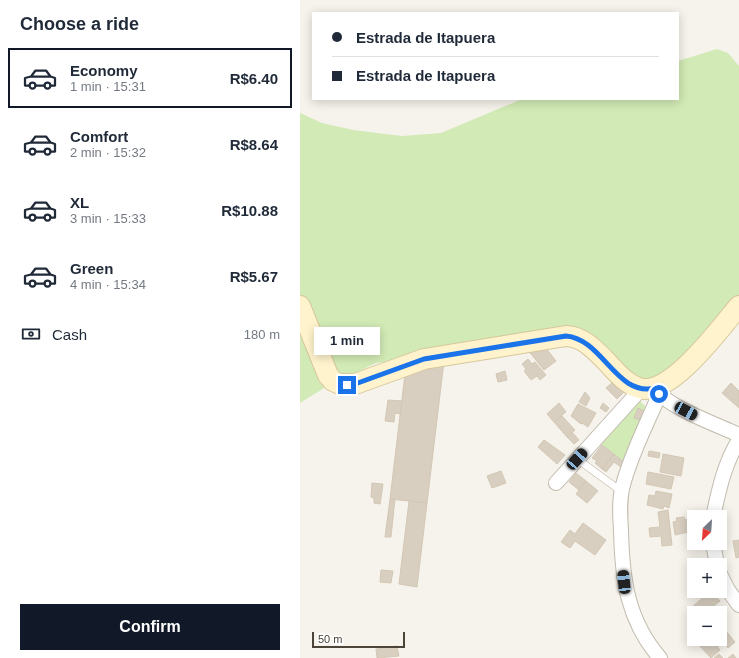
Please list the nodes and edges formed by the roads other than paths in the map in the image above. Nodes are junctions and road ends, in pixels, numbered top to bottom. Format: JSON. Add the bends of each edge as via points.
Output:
{"nodes":[{"id":1,"x":300,"y":306,"type":"edge"},
{"id":2,"x":739,"y":306,"type":"edge"},
{"id":3,"x":652,"y":390,"type":"junction"},
{"id":4,"x":739,"y":435,"type":"edge"},
{"id":5,"x":737,"y":447,"type":"edge"},
{"id":6,"x":577,"y":459,"type":"junction"},
{"id":7,"x":556,"y":483,"type":"dead end"},
{"id":8,"x":621,"y":491,"type":"junction"},
{"id":9,"x":715,"y":510,"type":"edge"},
{"id":10,"x":727,"y":588,"type":"edge"},
{"id":11,"x":739,"y":605,"type":"edge"},
{"id":12,"x":660,"y":658,"type":"edge"}],
"edges":[{"from":1,"to":3,"type":"street","via":[[324,366],[333,381],[340,384],[355,384],[424,359],[573,336],[584,341],[627,382]]},
{"from":2,"to":3,"type":"street","via":[[684,369]]},
{"from":3,"to":4,"type":"street","via":[[700,418]]},
{"from":3,"to":6,"type":"street"},
{"from":3,"to":8,"type":"street"},
{"from":5,"to":9,"type":"street","via":[[721,480]]},
{"from":6,"to":7,"type":"street"},
{"from":6,"to":8,"type":"lane"},
{"from":8,"to":12,"type":"street","via":[[621,556],[624,582],[634,616]]},
{"from":10,"to":11,"type":"street"}]}
